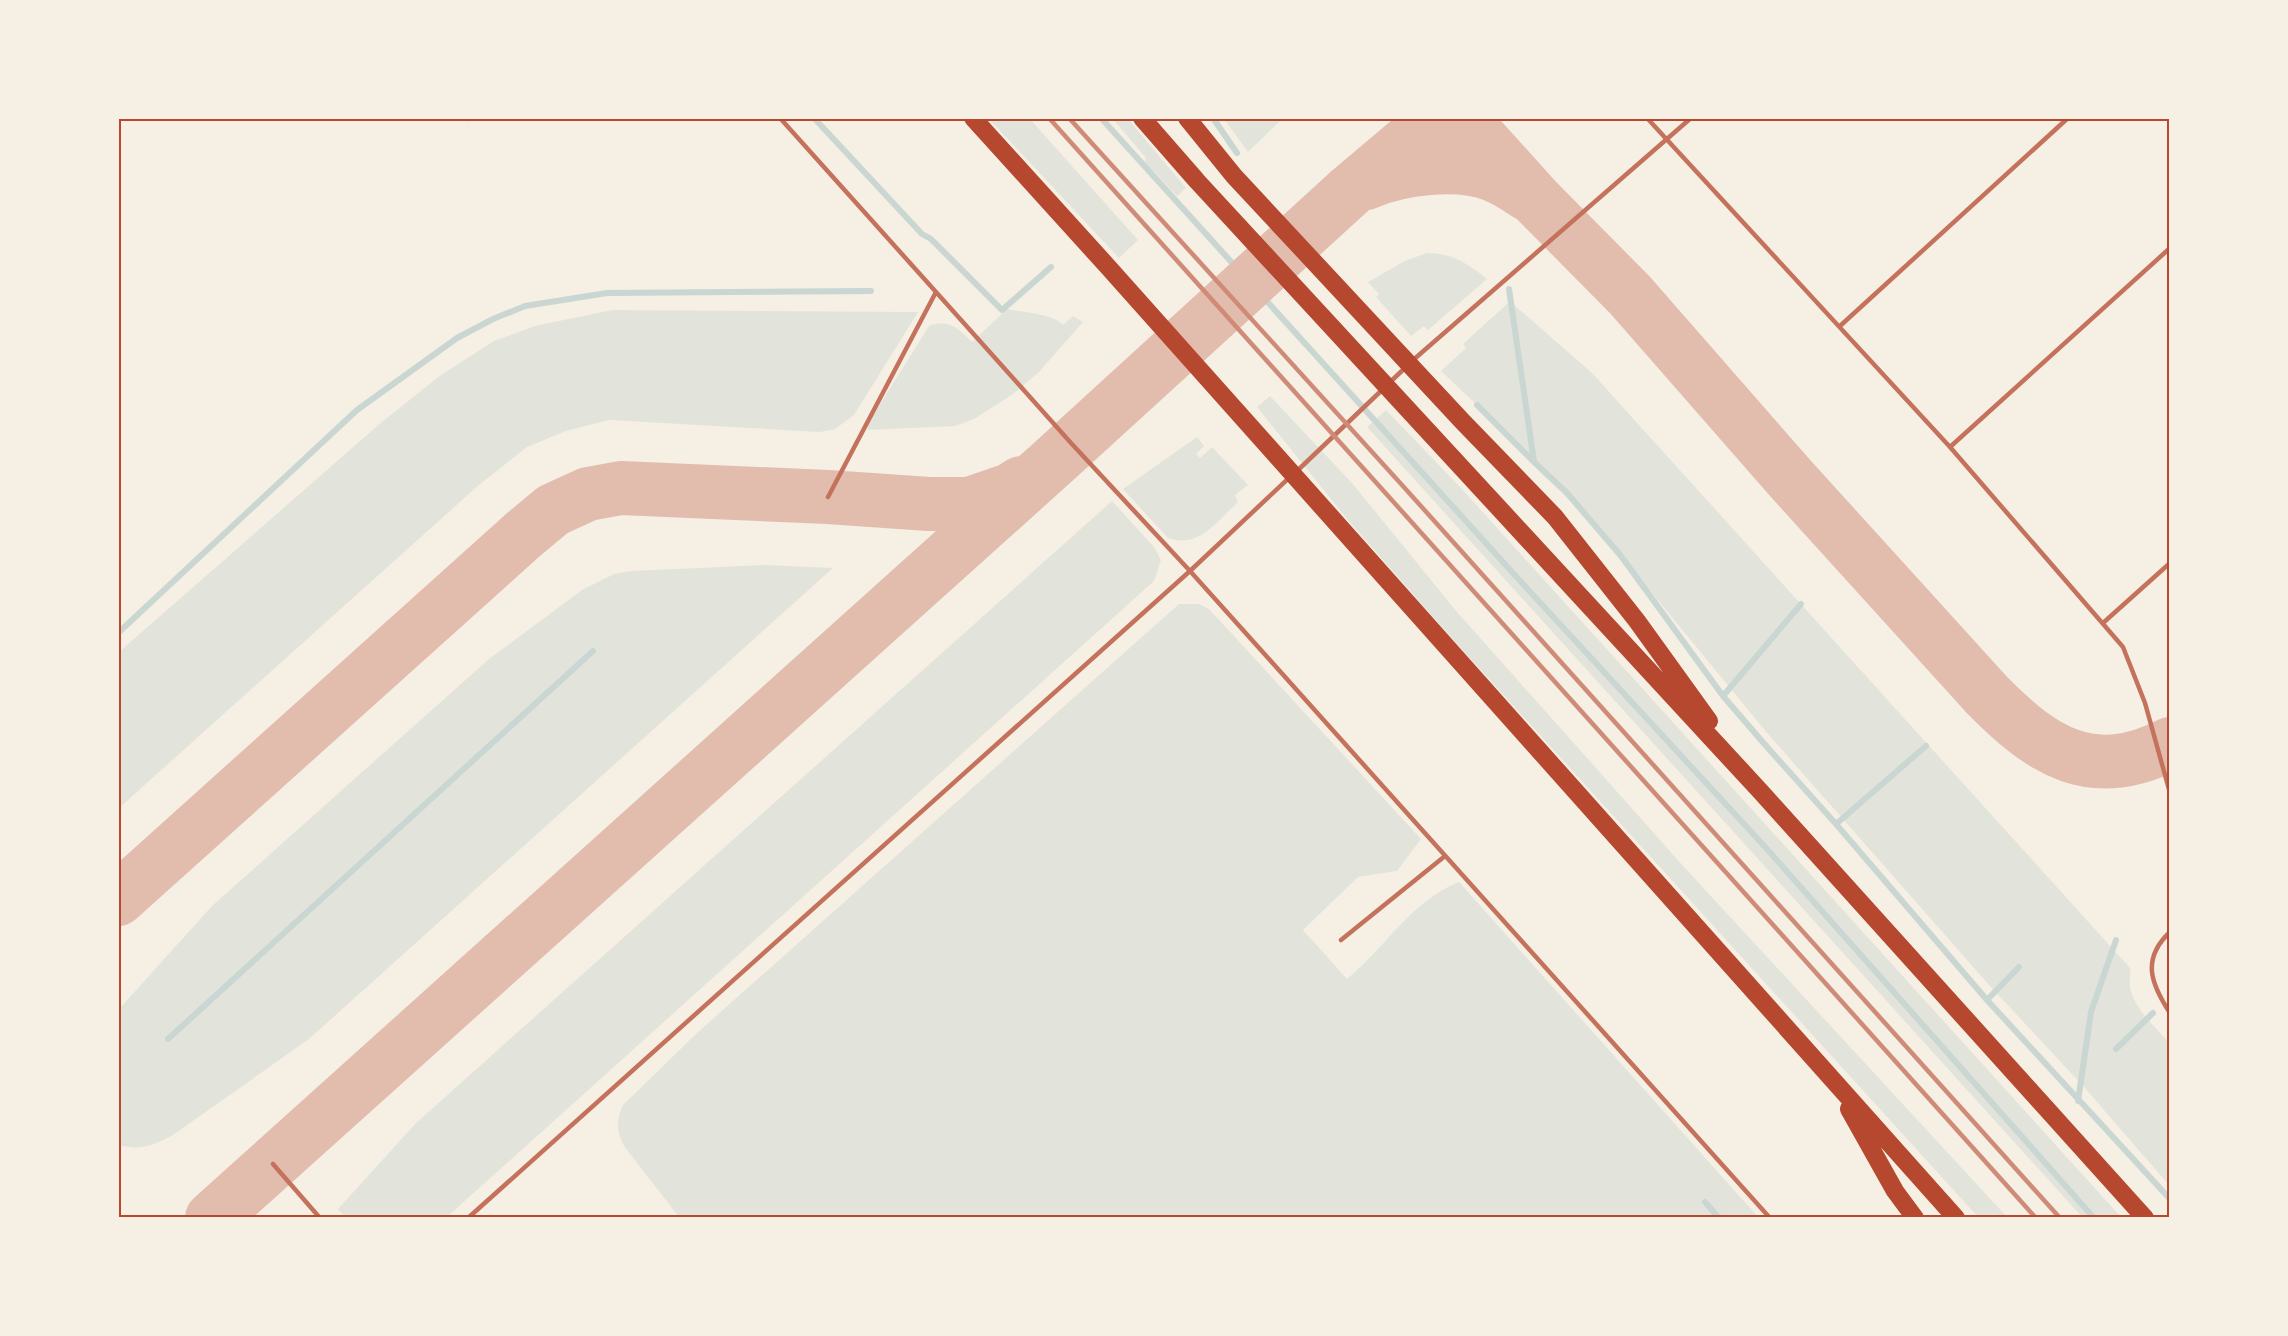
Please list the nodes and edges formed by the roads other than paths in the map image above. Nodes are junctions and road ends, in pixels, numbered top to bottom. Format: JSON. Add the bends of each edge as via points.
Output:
{"nodes":[{"id":1,"x":780,"y":118,"type":"edge"},
{"id":2,"x":973,"y":118,"type":"edge"},
{"id":3,"x":1142,"y":118,"type":"edge"},
{"id":4,"x":1187,"y":118,"type":"edge"},
{"id":5,"x":1647,"y":118,"type":"edge"},
{"id":6,"x":1690,"y":118,"type":"edge"},
{"id":7,"x":2068,"y":118,"type":"edge"},
{"id":8,"x":1666,"y":140,"type":"junction"},
{"id":9,"x":2169,"y":248,"type":"edge"},
{"id":10,"x":936,"y":292,"type":"junction"},
{"id":11,"x":1840,"y":326,"type":"junction"},
{"id":12,"x":1950,"y":447,"type":"junction"},
{"id":13,"x":828,"y":497,"type":"dead end"},
{"id":14,"x":2169,"y":563,"type":"edge"},
{"id":15,"x":1190,"y":571,"type":"junction"},
{"id":16,"x":2103,"y":623,"type":"junction"},
{"id":17,"x":1761,"y":792,"type":"junction"},
{"id":18,"x":2169,"y":793,"type":"edge"},
{"id":19,"x":1445,"y":856,"type":"junction"},
{"id":20,"x":2169,"y":932,"type":"edge"},
{"id":21,"x":1341,"y":940,"type":"dead end"},
{"id":22,"x":2169,"y":1013,"type":"edge"},
{"id":23,"x":1832,"y":1080,"type":"junction"},
{"id":24,"x":273,"y":1164,"type":"dead end"},
{"id":25,"x":320,"y":1218,"type":"edge"},
{"id":26,"x":468,"y":1218,"type":"edge"},
{"id":27,"x":1770,"y":1218,"type":"edge"},
{"id":28,"x":1915,"y":1218,"type":"edge"},
{"id":29,"x":1956,"y":1218,"type":"edge"},
{"id":30,"x":2145,"y":1218,"type":"edge"}],
"edges":[{"from":1,"to":10,"type":"lane"},
{"from":2,"to":23,"type":"highway"},
{"from":3,"to":17,"type":"highway"},
{"from":4,"to":17,"type":"highway","via":[[1242,184],[1555,517],[1637,621]]},
{"from":5,"to":8,"type":"lane"},
{"from":6,"to":8,"type":"lane"},
{"from":7,"to":11,"type":"lane"},
{"from":8,"to":11,"type":"lane"},
{"from":8,"to":15,"type":"lane","via":[[1430,345]]},
{"from":9,"to":12,"type":"lane"},
{"from":10,"to":13,"type":"lane"},
{"from":10,"to":15,"type":"lane"},
{"from":11,"to":12,"type":"lane"},
{"from":12,"to":16,"type":"lane"},
{"from":14,"to":16,"type":"lane"},
{"from":15,"to":19,"type":"lane"},
{"from":15,"to":26,"type":"lane"},
{"from":16,"to":18,"type":"lane","via":[[2123,647],[2145,703]]},
{"from":17,"to":30,"type":"highway"},
{"from":19,"to":21,"type":"lane"},
{"from":19,"to":27,"type":"lane"},
{"from":20,"to":22,"type":"lane","via":[[2154,955],[2150,970],[2155,991]]},
{"from":23,"to":28,"type":"highway","via":[[1895,1191]]},
{"from":23,"to":29,"type":"highway"},
{"from":24,"to":25,"type":"lane"}]}
